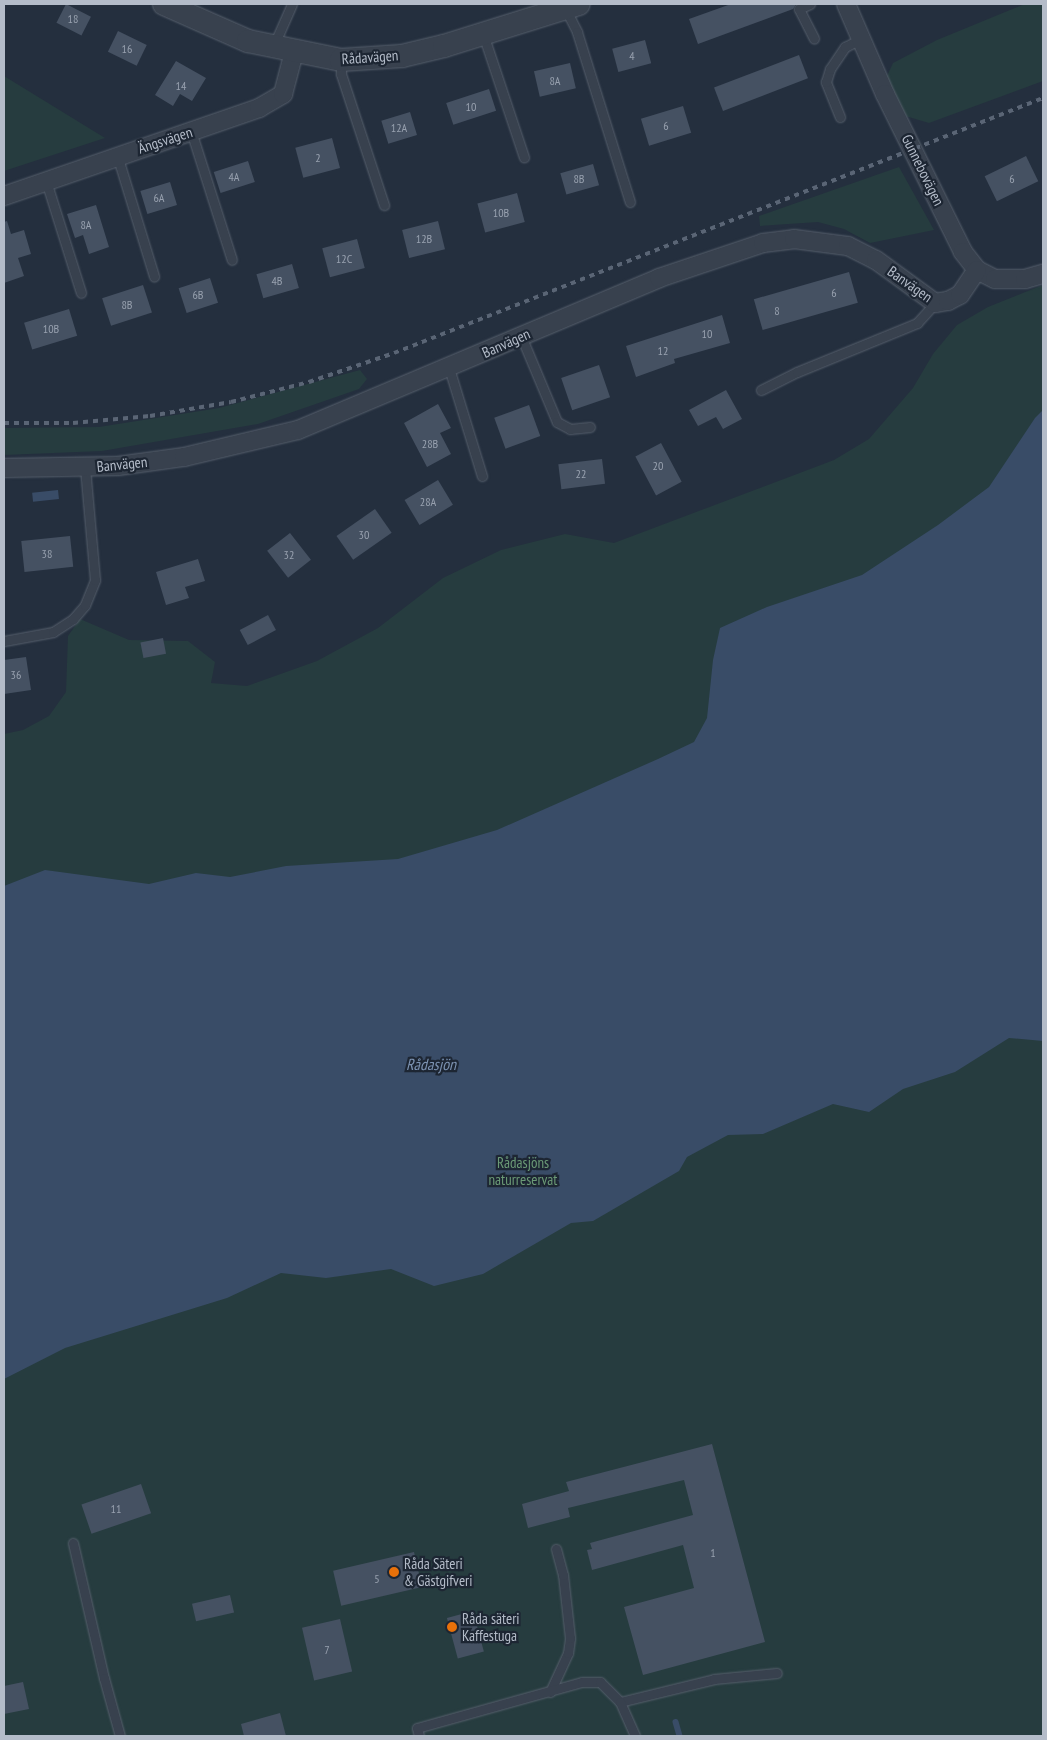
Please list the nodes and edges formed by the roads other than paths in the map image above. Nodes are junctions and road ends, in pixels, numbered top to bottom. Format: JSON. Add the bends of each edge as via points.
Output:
{"nodes":[{"id":1,"x":164,"y":4,"type":"edge"},
{"id":2,"x":292,"y":4,"type":"edge"},
{"id":3,"x":810,"y":4,"type":"edge"},
{"id":4,"x":846,"y":4,"type":"edge"},
{"id":5,"x":572,"y":6,"type":"edge"},
{"id":6,"x":482,"y":33,"type":"junction"},
{"id":7,"x":814,"y":38,"type":"dead end"},
{"id":8,"x":860,"y":39,"type":"junction"},
{"id":9,"x":283,"y":50,"type":"junction"},
{"id":10,"x":341,"y":60,"type":"junction"},
{"id":11,"x":840,"y":117,"type":"dead end"},
{"id":12,"x":191,"y":131,"type":"junction"},
{"id":13,"x":117,"y":156,"type":"junction"},
{"id":14,"x":524,"y":157,"type":"dead end"},
{"id":15,"x":46,"y":181,"type":"junction"},
{"id":16,"x":4,"y":196,"type":"edge"},
{"id":17,"x":630,"y":202,"type":"dead end"},
{"id":18,"x":384,"y":206,"type":"dead end"},
{"id":19,"x":232,"y":260,"type":"dead end"},
{"id":20,"x":977,"y":270,"type":"junction"},
{"id":21,"x":1043,"y":274,"type":"edge"},
{"id":22,"x":154,"y":276,"type":"dead end"},
{"id":23,"x":81,"y":293,"type":"dead end"},
{"id":24,"x":935,"y":303,"type":"junction"},
{"id":25,"x":522,"y":336,"type":"junction"},
{"id":26,"x":449,"y":368,"type":"junction"},
{"id":27,"x":761,"y":390,"type":"dead end"},
{"id":28,"x":590,"y":427,"type":"dead end"},
{"id":29,"x":4,"y":468,"type":"edge"},
{"id":30,"x":85,"y":468,"type":"junction"},
{"id":31,"x":482,"y":476,"type":"dead end"},
{"id":32,"x":4,"y":640,"type":"edge"},
{"id":33,"x":74,"y":1543,"type":"dead end"},
{"id":34,"x":556,"y":1549,"type":"dead end"},
{"id":35,"x":777,"y":1673,"type":"dead end"},
{"id":36,"x":550,"y":1692,"type":"junction"},
{"id":37,"x":620,"y":1702,"type":"junction"},
{"id":38,"x":120,"y":1736,"type":"edge"},
{"id":39,"x":419,"y":1736,"type":"edge"},
{"id":40,"x":635,"y":1736,"type":"edge"}],
"edges":[{"from":1,"to":9,"type":"street","name":"Rådavägen","via":[[220,30]]},
{"from":2,"to":9,"type":"lane"},
{"from":3,"to":7,"type":"lane","via":[[799,9]]},
{"from":4,"to":8,"type":"street","name":"Gunnebovägen"},
{"from":5,"to":6,"type":"street","name":"Rådavägen"},
{"from":5,"to":17,"type":"lane","via":[[577,32]]},
{"from":6,"to":10,"type":"street","name":"Rådavägen","via":[[402,56]]},
{"from":6,"to":14,"type":"lane"},
{"from":8,"to":11,"type":"lane","via":[[845,47],[830,68],[826,82]]},
{"from":8,"to":20,"type":"street","name":"Gunnebovägen","via":[[919,166],[963,252]]},
{"from":9,"to":10,"type":"street","name":"Rådavägen"},
{"from":9,"to":12,"type":"street","name":"Ängsvägen","via":[[283,94],[259,108]]},
{"from":10,"to":18,"type":"lane","via":[[341,74]]},
{"from":12,"to":13,"type":"street","name":"Ängsvägen"},
{"from":12,"to":19,"type":"lane"},
{"from":13,"to":15,"type":"street","name":"Ängsvägen"},
{"from":13,"to":22,"type":"lane"},
{"from":15,"to":16,"type":"street","name":"Ängsvägen"},
{"from":15,"to":23,"type":"lane"},
{"from":20,"to":21,"type":"street","via":[[995,279],[1009,281]]},
{"from":20,"to":24,"type":"street","name":"Banvägen","via":[[960,295]]},
{"from":24,"to":25,"type":"street","name":"Banvägen","via":[[876,260],[848,246],[794,239],[763,243],[717,257]]},
{"from":24,"to":27,"type":"lane","via":[[916,323],[796,372]]},
{"from":25,"to":26,"type":"street","name":"Banvägen"},
{"from":25,"to":28,"type":"lane","via":[[557,422],[570,430]]},
{"from":26,"to":30,"type":"street","name":"Banvägen","via":[[298,430],[184,457]]},
{"from":26,"to":31,"type":"lane"},
{"from":29,"to":30,"type":"street","name":"Banvägen"},
{"from":30,"to":32,"type":"lane","via":[[95,580],[85,605],[73,620],[54,632]]},
{"from":33,"to":38,"type":"lane"},
{"from":34,"to":36,"type":"lane","via":[[564,1575],[570,1638],[568,1653]]},
{"from":35,"to":37,"type":"lane","via":[[714,1679]]},
{"from":36,"to":37,"type":"lane","via":[[582,1682],[600,1682]]},
{"from":36,"to":39,"type":"lane","via":[[417,1728]]},
{"from":37,"to":40,"type":"lane"}]}
